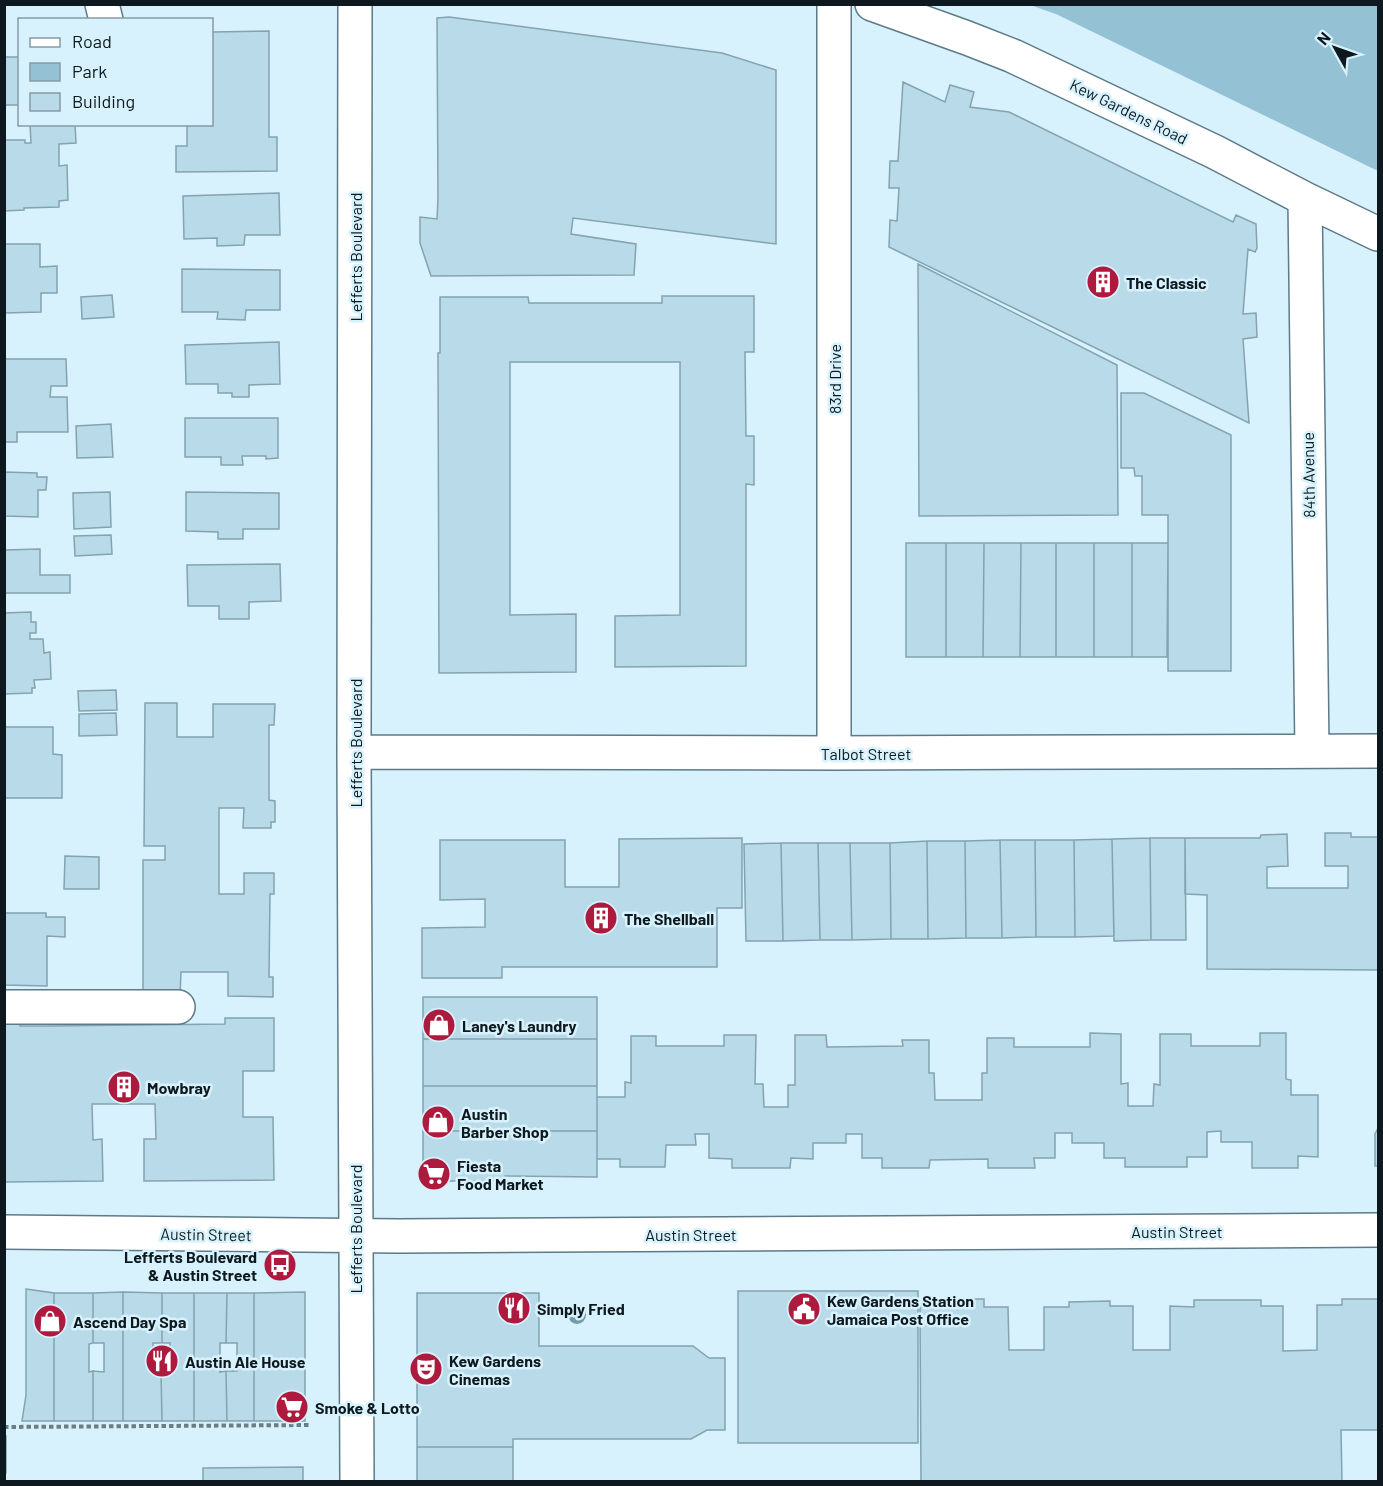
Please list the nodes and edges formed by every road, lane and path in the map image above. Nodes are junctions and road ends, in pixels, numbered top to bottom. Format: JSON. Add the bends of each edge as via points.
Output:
{"nodes":[{"id":1,"x":355,"y":4,"type":"edge"},
{"id":2,"x":834,"y":4,"type":"edge"},
{"id":3,"x":873,"y":4,"type":"edge"},
{"id":4,"x":1305,"y":199,"type":"junction"},
{"id":5,"x":1378,"y":234,"type":"edge"},
{"id":6,"x":1312,"y":751,"type":"junction"},
{"id":7,"x":1378,"y":751,"type":"edge"},
{"id":8,"x":354,"y":752,"type":"junction"},
{"id":9,"x":834,"y":753,"type":"junction"},
{"id":10,"x":4,"y":1007,"type":"edge"},
{"id":11,"x":178,"y":1007,"type":"dead end"},
{"id":12,"x":1378,"y":1230,"type":"edge"},
{"id":13,"x":4,"y":1232,"type":"edge"},
{"id":14,"x":355,"y":1236,"type":"junction"},
{"id":15,"x":310,"y":1425,"type":"dead end"},
{"id":16,"x":4,"y":1427,"type":"edge"},
{"id":17,"x":357,"y":1482,"type":"edge"}],
"edges":[{"from":1,"to":8,"type":"street","name":"Lefferts Boulevard"},
{"from":2,"to":9,"type":"street","name":"83rd Drive"},
{"from":3,"to":4,"type":"street","name":"Kew Gardens Road","via":[[1013,56]]},
{"from":4,"to":5,"type":"street","name":"Kew Gardens Road"},
{"from":4,"to":6,"type":"street","name":"84th Avenue"},
{"from":6,"to":7,"type":"street","name":"Talbot Street"},
{"from":6,"to":9,"type":"street","name":"Talbot Street"},
{"from":8,"to":9,"type":"street","name":"Talbot Street"},
{"from":8,"to":14,"type":"street","name":"Lefferts Boulevard"},
{"from":10,"to":11,"type":"street"},
{"from":12,"to":14,"type":"street","name":"Austin Street"},
{"from":13,"to":14,"type":"street","name":"Austin Street"},
{"from":14,"to":17,"type":"street","name":"Lefferts Boulevard"},
{"from":15,"to":16,"type":"path"}]}
